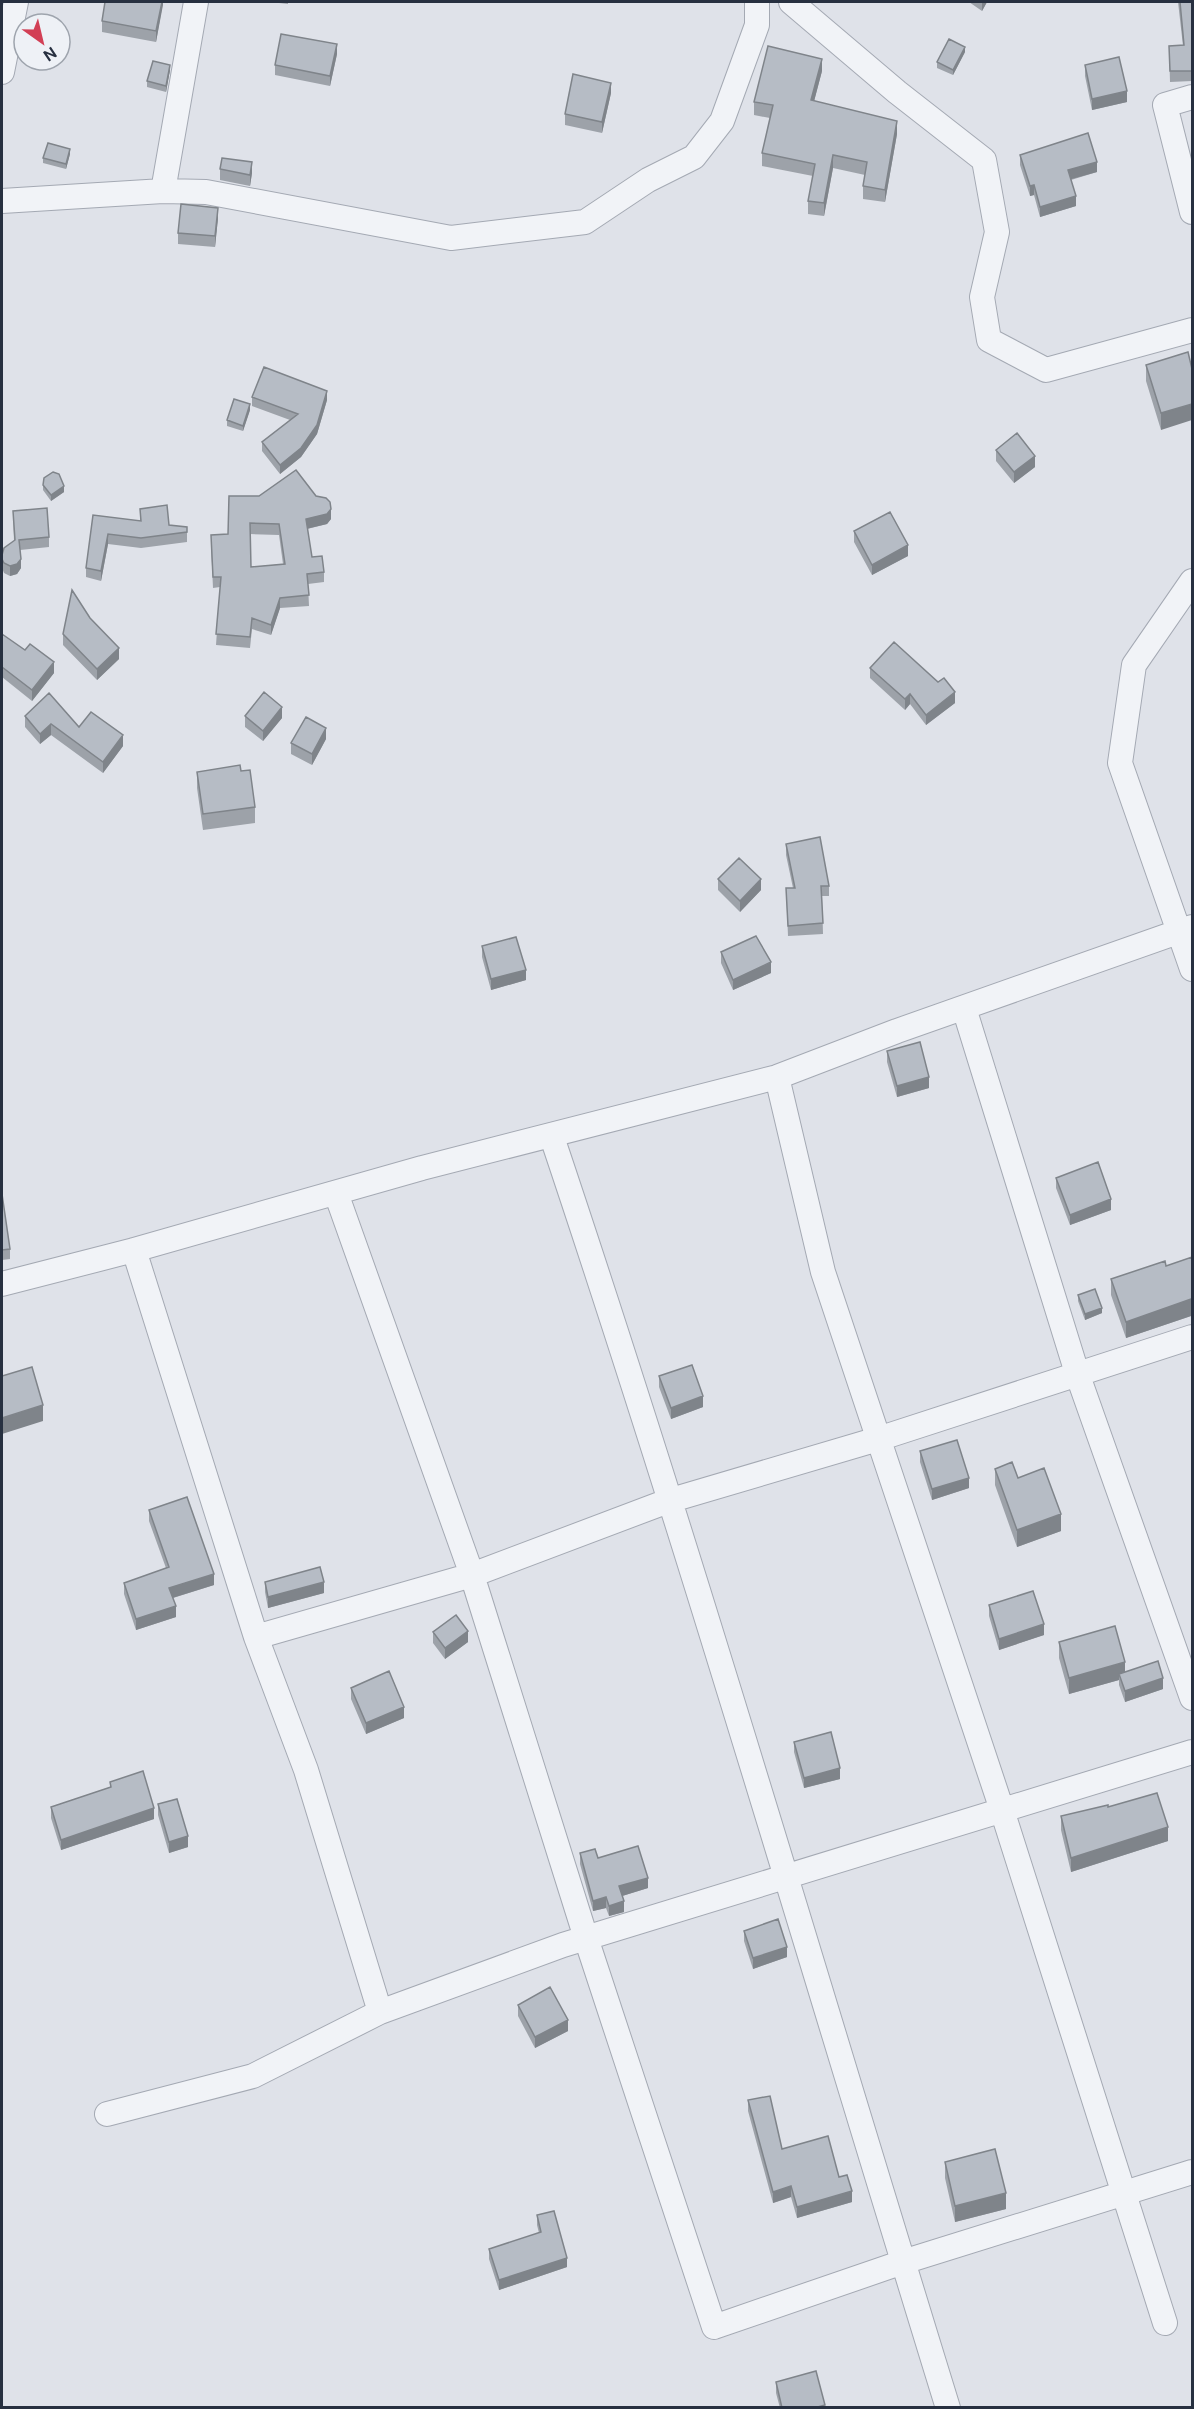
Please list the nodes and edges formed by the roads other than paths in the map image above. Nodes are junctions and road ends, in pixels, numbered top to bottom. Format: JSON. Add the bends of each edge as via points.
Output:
{"nodes":[{"id":1,"x":16,"y":2,"type":"edge"},
{"id":2,"x":196,"y":2,"type":"edge"},
{"id":3,"x":758,"y":2,"type":"edge"},
{"id":4,"x":791,"y":2,"type":"edge"},
{"id":5,"x":2,"y":72,"type":"edge"},
{"id":6,"x":1192,"y":97,"type":"edge"},
{"id":7,"x":163,"y":191,"type":"junction"},
{"id":8,"x":2,"y":201,"type":"edge"},
{"id":9,"x":1192,"y":212,"type":"edge"},
{"id":10,"x":1192,"y":330,"type":"edge"},
{"id":11,"x":1192,"y":581,"type":"edge"},
{"id":12,"x":1187,"y":929,"type":"edge"},
{"id":13,"x":1192,"y":969,"type":"edge"},
{"id":14,"x":964,"y":1008,"type":"junction"},
{"id":15,"x":777,"y":1077,"type":"junction"},
{"id":16,"x":552,"y":1137,"type":"junction"},
{"id":17,"x":336,"y":1193,"type":"junction"},
{"id":18,"x":134,"y":1250,"type":"junction"},
{"id":19,"x":2,"y":1284,"type":"edge"},
{"id":20,"x":1192,"y":1337,"type":"edge"},
{"id":21,"x":1077,"y":1373,"type":"junction"},
{"id":22,"x":878,"y":1439,"type":"junction"},
{"id":23,"x":668,"y":1501,"type":"junction"},
{"id":24,"x":472,"y":1575,"type":"junction"},
{"id":25,"x":256,"y":1637,"type":"junction"},
{"id":26,"x":1192,"y":1698,"type":"edge"},
{"id":27,"x":1192,"y":1752,"type":"edge"},
{"id":28,"x":1002,"y":1810,"type":"junction"},
{"id":29,"x":787,"y":1878,"type":"junction"},
{"id":30,"x":586,"y":1938,"type":"junction"},
{"id":31,"x":380,"y":2012,"type":"junction"},
{"id":32,"x":107,"y":2114,"type":"dead end"},
{"id":33,"x":1192,"y":2172,"type":"edge"},
{"id":34,"x":1123,"y":2192,"type":"junction"},
{"id":35,"x":903,"y":2262,"type":"junction"},
{"id":36,"x":1165,"y":2323,"type":"dead end"},
{"id":37,"x":948,"y":2408,"type":"edge"}],
"edges":[{"from":1,"to":5,"type":"street"},
{"from":2,"to":7,"type":"street"},
{"from":3,"to":7,"type":"street","via":[[757,25],[722,121],[694,157],[648,180],[585,222],[451,238],[206,192]]},
{"from":4,"to":10,"type":"street","via":[[984,160],[997,232],[982,297],[989,340],[1046,370]]},
{"from":6,"to":9,"type":"street","via":[[1166,105]]},
{"from":7,"to":8,"type":"street"},
{"from":11,"to":12,"type":"street","via":[[1134,665],[1120,763]]},
{"from":12,"to":13,"type":"street"},
{"from":12,"to":14,"type":"street"},
{"from":14,"to":15,"type":"street"},
{"from":14,"to":21,"type":"street"},
{"from":15,"to":16,"type":"street"},
{"from":15,"to":22,"type":"street","via":[[823,1272]]},
{"from":16,"to":17,"type":"street"},
{"from":16,"to":23,"type":"street"},
{"from":17,"to":18,"type":"street"},
{"from":17,"to":24,"type":"street"},
{"from":18,"to":19,"type":"street"},
{"from":18,"to":25,"type":"street"},
{"from":20,"to":21,"type":"street"},
{"from":21,"to":22,"type":"street"},
{"from":21,"to":26,"type":"street"},
{"from":22,"to":23,"type":"street"},
{"from":22,"to":28,"type":"street"},
{"from":23,"to":24,"type":"street"},
{"from":23,"to":29,"type":"street"},
{"from":24,"to":25,"type":"street"},
{"from":24,"to":30,"type":"street"},
{"from":25,"to":31,"type":"street","via":[[306,1770]]},
{"from":27,"to":28,"type":"street"},
{"from":28,"to":29,"type":"street"},
{"from":28,"to":34,"type":"street"},
{"from":29,"to":30,"type":"street"},
{"from":29,"to":35,"type":"street"},
{"from":30,"to":31,"type":"street"},
{"from":30,"to":35,"type":"street","via":[[714,2327]]},
{"from":31,"to":32,"type":"street","via":[[253,2076]]},
{"from":33,"to":34,"type":"street"},
{"from":34,"to":35,"type":"street"},
{"from":34,"to":36,"type":"street"},
{"from":35,"to":37,"type":"street"}]}
